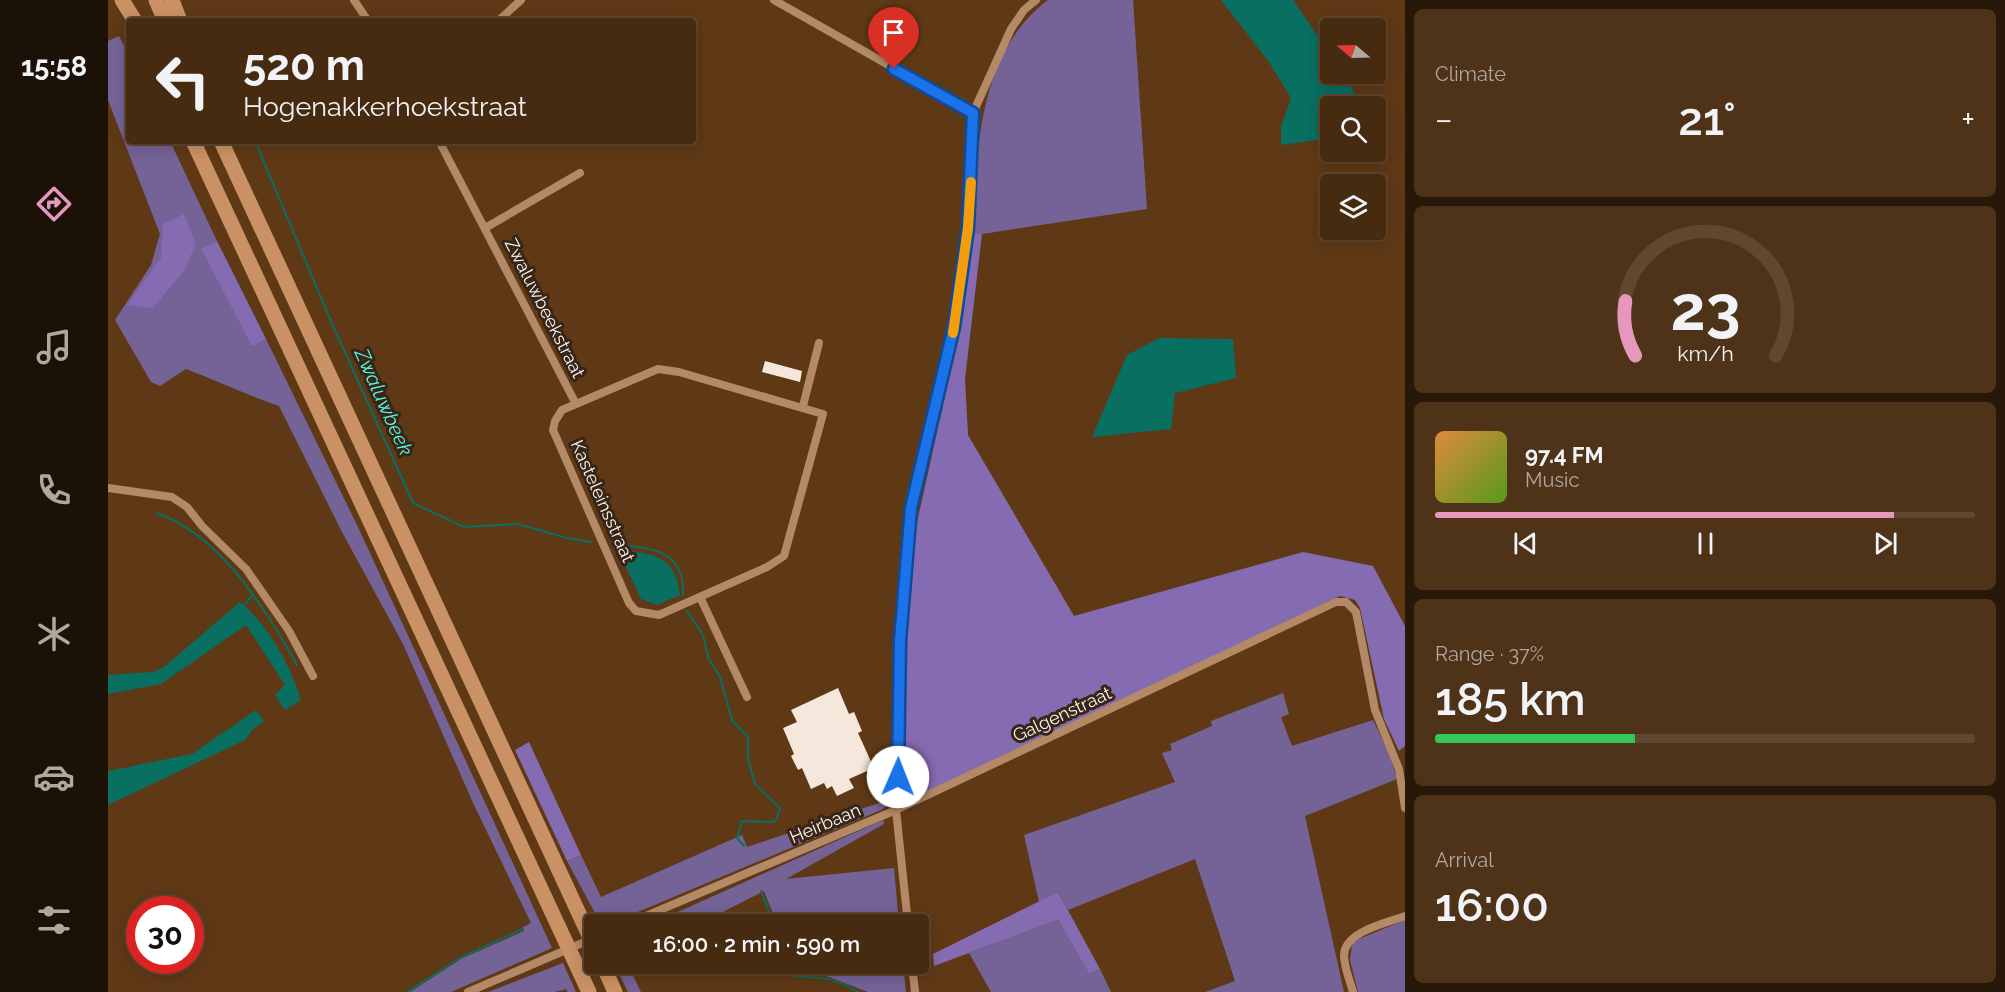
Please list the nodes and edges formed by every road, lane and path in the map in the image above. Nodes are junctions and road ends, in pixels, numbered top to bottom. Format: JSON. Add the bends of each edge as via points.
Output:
{"nodes":[{"id":1,"x":122,"y":0,"type":"edge"},
{"id":2,"x":127,"y":0,"type":"edge"},
{"id":3,"x":156,"y":0,"type":"edge"},
{"id":4,"x":172,"y":0,"type":"edge"},
{"id":5,"x":354,"y":0,"type":"edge"},
{"id":6,"x":520,"y":0,"type":"edge"},
{"id":7,"x":774,"y":0,"type":"edge"},
{"id":8,"x":1036,"y":0,"type":"edge"},
{"id":9,"x":134,"y":18,"type":"edge"},
{"id":10,"x":135,"y":18,"type":"edge"},
{"id":11,"x":164,"y":18,"type":"edge"},
{"id":12,"x":179,"y":18,"type":"edge"},
{"id":13,"x":366,"y":18,"type":"edge"},
{"id":14,"x":501,"y":18,"type":"edge"},
{"id":15,"x":973,"y":113,"type":"junction"},
{"id":16,"x":194,"y":144,"type":"edge"},
{"id":17,"x":222,"y":144,"type":"edge"},
{"id":18,"x":441,"y":144,"type":"edge"},
{"id":19,"x":580,"y":173,"type":"dead end"},
{"id":20,"x":485,"y":228,"type":"junction"},
{"id":21,"x":819,"y":343,"type":"dead end"},
{"id":22,"x":576,"y":404,"type":"junction"},
{"id":23,"x":803,"y":406,"type":"junction"},
{"id":24,"x":108,"y":488,"type":"edge"},
{"id":25,"x":700,"y":597,"type":"junction"},
{"id":26,"x":313,"y":676,"type":"dead end"},
{"id":27,"x":747,"y":697,"type":"dead end"},
{"id":28,"x":1405,"y":808,"type":"edge"},
{"id":29,"x":896,"y":810,"type":"junction"},
{"id":30,"x":651,"y":914,"type":"edge"},
{"id":31,"x":907,"y":914,"type":"edge"},
{"id":32,"x":1405,"y":916,"type":"edge"},
{"id":33,"x":584,"y":924,"type":"edge"},
{"id":34,"x":584,"y":943,"type":"edge"},
{"id":35,"x":607,"y":974,"type":"edge"},
{"id":36,"x":913,"y":974,"type":"edge"},
{"id":37,"x":468,"y":992,"type":"edge"},
{"id":38,"x":589,"y":992,"type":"edge"},
{"id":39,"x":615,"y":992,"type":"edge"},
{"id":40,"x":915,"y":992,"type":"edge"},
{"id":41,"x":1353,"y":992,"type":"edge"}],
"edges":[{"from":1,"to":9,"type":"highway"},
{"from":2,"to":10,"type":"highway"},
{"from":3,"to":11,"type":"highway"},
{"from":4,"to":12,"type":"highway"},
{"from":5,"to":13,"type":"street"},
{"from":6,"to":14,"type":"street"},
{"from":7,"to":15,"type":"street"},
{"from":8,"to":15,"type":"street","via":[[1011,29]]},
{"from":15,"to":29,"type":"street","via":[[968,228],[954,327],[911,508],[900,641]]},
{"from":16,"to":38,"type":"highway"},
{"from":17,"to":33,"type":"highway"},
{"from":18,"to":20,"type":"street","name":"Zwaluwbeekstraat"},
{"from":19,"to":20,"type":"street","name":"Zwaluwbeekstraat"},
{"from":20,"to":22,"type":"street","name":"Zwaluwbeekstraat"},
{"from":21,"to":23,"type":"street"},
{"from":22,"to":23,"type":"street","name":"Kasteleinsstraat","via":[[658,369]]},
{"from":22,"to":25,"type":"street","name":"Kasteleinsstraat","via":[[562,410],[553,430],[629,603],[636,610],[659,615]]},
{"from":23,"to":25,"type":"street","name":"Kasteleinsstraat","via":[[823,414],[787,552],[778,562]]},
{"from":24,"to":26,"type":"street","via":[[181,501],[246,569],[289,631]]},
{"from":25,"to":27,"type":"street"},
{"from":28,"to":29,"type":"street","name":"Galgenstraat","via":[[1399,768],[1375,710],[1356,612],[1346,602],[1336,602]]},
{"from":29,"to":30,"type":"street","name":"Heirbaan"},
{"from":29,"to":31,"type":"street"},
{"from":32,"to":41,"type":"street","via":[[1351,941],[1344,957]]},
{"from":34,"to":37,"type":"street"},
{"from":35,"to":39,"type":"highway"},
{"from":36,"to":40,"type":"street"}]}
